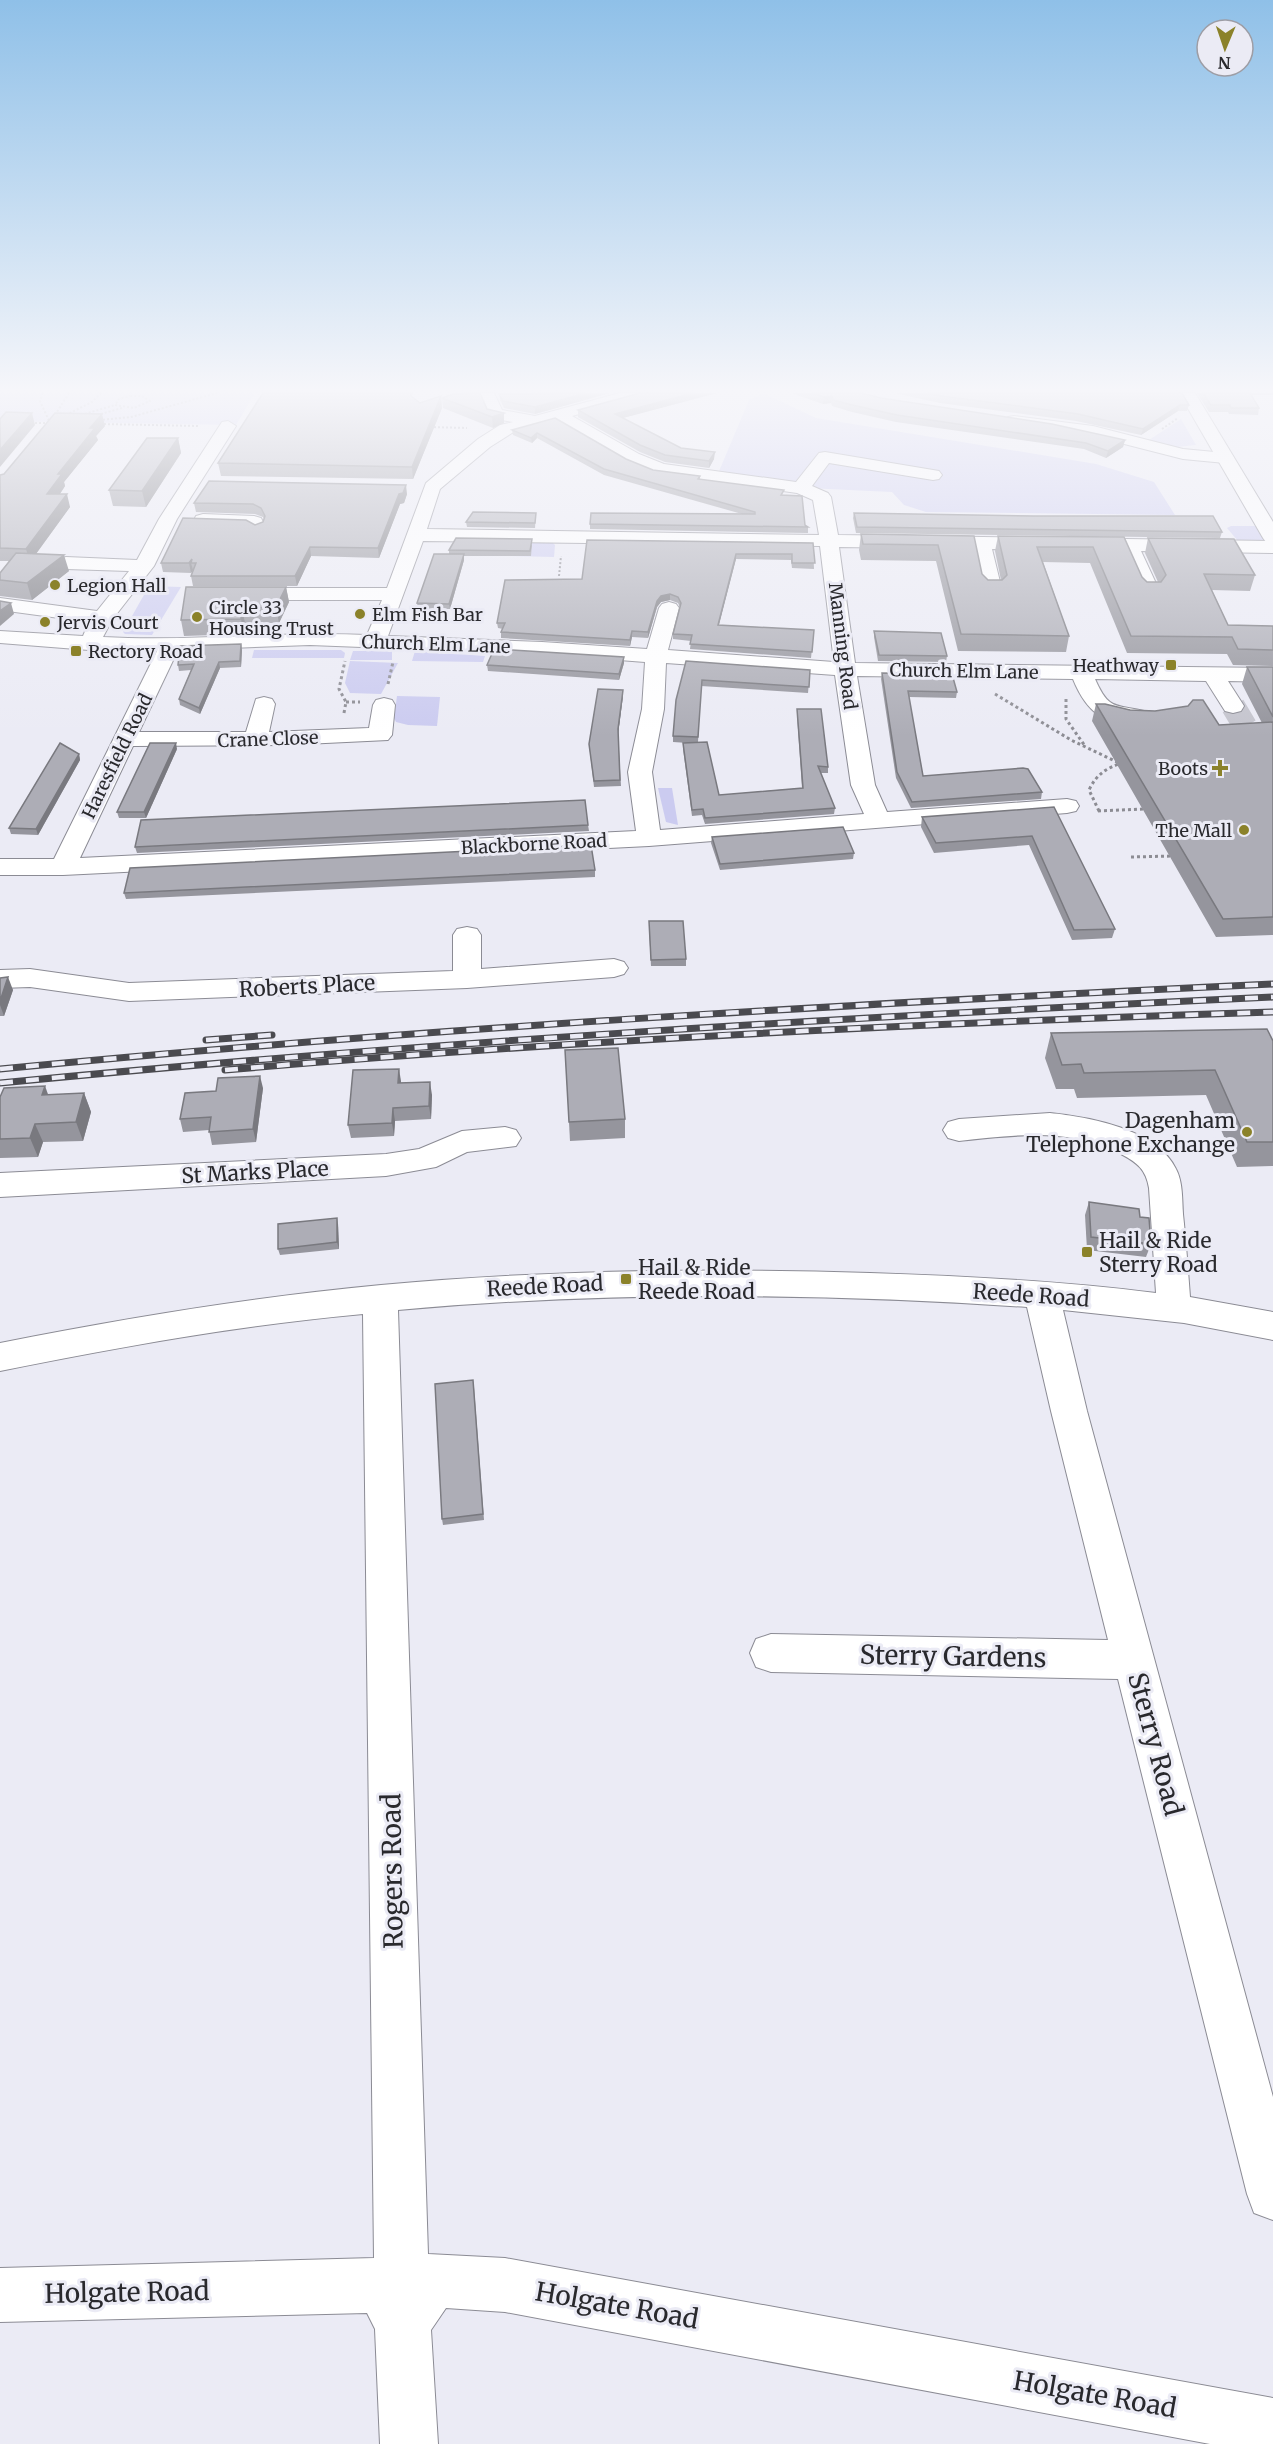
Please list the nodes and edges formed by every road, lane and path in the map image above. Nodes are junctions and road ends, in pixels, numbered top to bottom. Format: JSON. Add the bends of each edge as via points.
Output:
{"nodes":[{"id":1,"x":176,"y":507,"type":"edge"},
{"id":2,"x":425,"y":507,"type":"edge"},
{"id":3,"x":824,"y":507,"type":"edge"},
{"id":4,"x":1254,"y":507,"type":"edge"},
{"id":5,"x":168,"y":519,"type":"junction"},
{"id":6,"x":256,"y":526,"type":"edge"},
{"id":7,"x":415,"y":535,"type":"junction"},
{"id":8,"x":1273,"y":538,"type":"edge"},
{"id":9,"x":830,"y":541,"type":"junction"},
{"id":10,"x":981,"y":542,"type":"junction"},
{"id":11,"x":1129,"y":545,"type":"junction"},
{"id":12,"x":1273,"y":547,"type":"edge"},
{"id":13,"x":66,"y":563,"type":"dead end"},
{"id":14,"x":144,"y":566,"type":"junction"},
{"id":15,"x":992,"y":590,"type":"edge"},
{"id":16,"x":1150,"y":592,"type":"edge"},
{"id":17,"x":223,"y":594,"type":"edge"},
{"id":18,"x":395,"y":594,"type":"junction"},
{"id":19,"x":0,"y":604,"type":"edge"},
{"id":20,"x":669,"y":608,"type":"dead end"},
{"id":21,"x":102,"y":618,"type":"junction"},
{"id":22,"x":2,"y":639,"type":"edge"},
{"id":23,"x":375,"y":642,"type":"junction"},
{"id":24,"x":89,"y":644,"type":"junction"},
{"id":25,"x":170,"y":645,"type":"junction"},
{"id":26,"x":347,"y":654,"type":"dead end"},
{"id":27,"x":395,"y":655,"type":"dead end"},
{"id":28,"x":656,"y":656,"type":"junction"},
{"id":29,"x":846,"y":669,"type":"junction"},
{"id":30,"x":969,"y":671,"type":"junction"},
{"id":31,"x":1074,"y":672,"type":"junction"},
{"id":32,"x":1213,"y":675,"type":"junction"},
{"id":33,"x":1273,"y":675,"type":"edge"},
{"id":34,"x":385,"y":699,"type":"joint"},
{"id":35,"x":346,"y":702,"type":"dead end"},
{"id":36,"x":264,"y":704,"type":"dead end"},
{"id":37,"x":1233,"y":706,"type":"tunnel mouth"},
{"id":38,"x":1152,"y":716,"type":"edge"},
{"id":39,"x":256,"y":738,"type":"junction"},
{"id":40,"x":125,"y":739,"type":"junction"},
{"id":41,"x":1088,"y":749,"type":"junction"},
{"id":42,"x":1130,"y":763,"type":"edge"},
{"id":43,"x":1119,"y":764,"type":"junction"},
{"id":44,"x":1067,"y":806,"type":"joint"},
{"id":45,"x":1146,"y":808,"type":"edge"},
{"id":46,"x":1099,"y":811,"type":"junction"},
{"id":47,"x":879,"y":820,"type":"junction"},
{"id":48,"x":649,"y":838,"type":"junction"},
{"id":49,"x":1178,"y":856,"type":"edge"},
{"id":50,"x":1131,"y":857,"type":"dead end"},
{"id":51,"x":0,"y":867,"type":"edge"},
{"id":52,"x":63,"y":867,"type":"junction"},
{"id":53,"x":466,"y":935,"type":"dead end"},
{"id":54,"x":614,"y":968,"type":"dead end"},
{"id":55,"x":0,"y":979,"type":"edge"},
{"id":56,"x":467,"y":979,"type":"junction"},
{"id":57,"x":959,"y":1130,"type":"dead end"},
{"id":58,"x":505,"y":1138,"type":"dead end"},
{"id":59,"x":0,"y":1185,"type":"edge"},
{"id":60,"x":1042,"y":1295,"type":"junction"},
{"id":61,"x":380,"y":1298,"type":"junction"},
{"id":62,"x":1174,"y":1308,"type":"junction"},
{"id":63,"x":1273,"y":1326,"type":"edge"},
{"id":64,"x":0,"y":1357,"type":"edge"},
{"id":65,"x":771,"y":1653,"type":"dead end"},
{"id":66,"x":1135,"y":1660,"type":"junction"},
{"id":67,"x":1273,"y":2194,"type":"edge"},
{"id":68,"x":0,"y":2295,"type":"edge"},
{"id":69,"x":403,"y":2324,"type":"junction"},
{"id":70,"x":1273,"y":2427,"type":"edge"},
{"id":71,"x":409,"y":2444,"type":"edge"}],
"edges":[{"from":1,"to":5,"type":"street"},
{"from":2,"to":7,"type":"street"},
{"from":3,"to":9,"type":"street","name":"Manning Road"},
{"from":4,"to":8,"type":"street"},
{"from":5,"to":6,"type":"street","via":[[254,522]]},
{"from":5,"to":14,"type":"street"},
{"from":7,"to":9,"type":"street"},
{"from":7,"to":18,"type":"street"},
{"from":9,"to":10,"type":"street"},
{"from":9,"to":29,"type":"street","name":"Manning Road"},
{"from":10,"to":11,"type":"street"},
{"from":10,"to":15,"type":"street"},
{"from":11,"to":12,"type":"street"},
{"from":11,"to":16,"type":"street"},
{"from":13,"to":14,"type":"street"},
{"from":14,"to":21,"type":"street"},
{"from":17,"to":18,"type":"street"},
{"from":18,"to":23,"type":"street"},
{"from":19,"to":21,"type":"street"},
{"from":20,"to":28,"type":"street"},
{"from":21,"to":24,"type":"street"},
{"from":22,"to":24,"type":"street","name":"Church Elm Lane"},
{"from":23,"to":25,"type":"street","name":"Church Elm Lane","via":[[310,639]]},
{"from":23,"to":28,"type":"street","name":"Church Elm Lane"},
{"from":24,"to":25,"type":"street","name":"Church Elm Lane"},
{"from":25,"to":40,"type":"street","name":"Haresfield Road"},
{"from":26,"to":35,"type":"path","via":[[339,689]]},
{"from":27,"to":34,"type":"path"},
{"from":28,"to":29,"type":"street","name":"Church Elm Lane"},
{"from":28,"to":48,"type":"street","via":[[653,709],[640,772]]},
{"from":29,"to":30,"type":"street","name":"Church Elm Lane"},
{"from":29,"to":47,"type":"street","name":"Manning Road","via":[[863,785]]},
{"from":30,"to":31,"type":"street","name":"Church Elm Lane"},
{"from":30,"to":41,"type":"path","via":[[973,681]]},
{"from":31,"to":32,"type":"street","name":"Church Elm Lane"},
{"from":31,"to":38,"type":"street","via":[[1105,713]]},
{"from":31,"to":41,"type":"path","via":[[1065,680],[1064,720]]},
{"from":32,"to":33,"type":"street","name":"Church Elm Lane"},
{"from":32,"to":37,"type":"street"},
{"from":34,"to":39,"type":"street","name":"Crane Close","via":[[380,735]]},
{"from":36,"to":39,"type":"street"},
{"from":39,"to":40,"type":"street","name":"Crane Close"},
{"from":40,"to":52,"type":"street","name":"Haresfield Road"},
{"from":41,"to":43,"type":"path"},
{"from":42,"to":43,"type":"path"},
{"from":43,"to":46,"type":"path","via":[[1097,773],[1089,790]]},
{"from":44,"to":46,"type":"path"},
{"from":44,"to":47,"type":"street","name":"Blackborne Road"},
{"from":45,"to":46,"type":"path"},
{"from":47,"to":48,"type":"street","name":"Blackborne Road"},
{"from":48,"to":52,"type":"street","name":"Blackborne Road"},
{"from":49,"to":50,"type":"path"},
{"from":51,"to":52,"type":"street","name":"Blackborne Road"},
{"from":53,"to":56,"type":"street"},
{"from":54,"to":56,"type":"street","name":"Roberts Place"},
{"from":55,"to":56,"type":"street","name":"Roberts Place","via":[[30,978],[129,992]]},
{"from":57,"to":62,"type":"street","via":[[1022,1124],[1084,1126],[1116,1136],[1143,1154],[1160,1170],[1165,1188]]},
{"from":58,"to":59,"type":"street","name":"St Marks Place","via":[[462,1142],[425,1159],[386,1165]]},
{"from":60,"to":61,"type":"street","name":"Reede Road","via":[[784,1281],[522,1287]]},
{"from":60,"to":62,"type":"street","name":"Reede Road"},
{"from":60,"to":66,"type":"street","name":"Sterry Road"},
{"from":61,"to":64,"type":"street","name":"Reede Road","via":[[169,1324]]},
{"from":61,"to":69,"type":"street","name":"Rogers Road"},
{"from":62,"to":63,"type":"street","name":"Reede Road"},
{"from":65,"to":66,"type":"street","name":"Sterry Gardens"},
{"from":66,"to":67,"type":"street","name":"Sterry Road"},
{"from":68,"to":69,"type":"street","name":"Holgate Road","via":[[382,2284]]},
{"from":69,"to":70,"type":"street","name":"Holgate Road","via":[[432,2280],[505,2285]]},
{"from":69,"to":71,"type":"street","name":"Rogers Road"}]}
